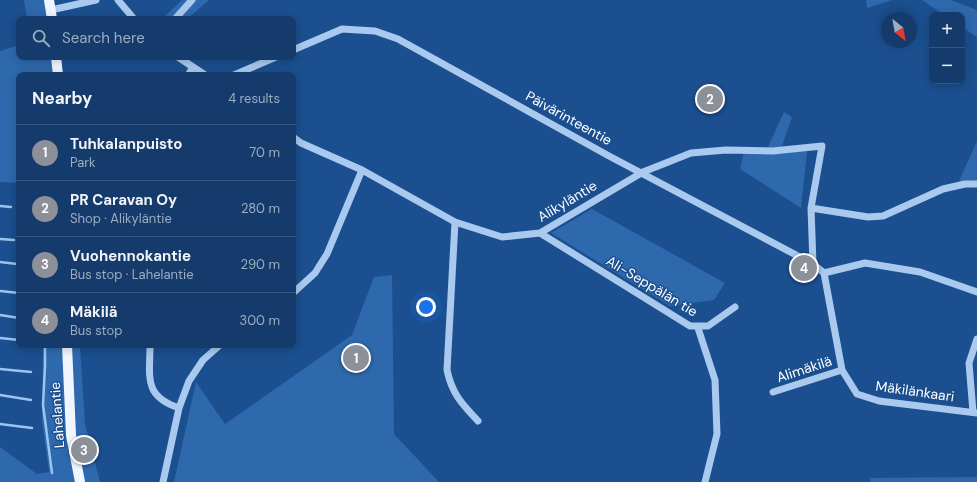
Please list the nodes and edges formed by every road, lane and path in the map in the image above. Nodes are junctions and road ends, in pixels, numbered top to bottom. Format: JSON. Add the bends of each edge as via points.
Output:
{"nodes":[{"id":1,"x":96,"y":0,"type":"edge"},
{"id":2,"x":118,"y":0,"type":"edge"},
{"id":3,"x":192,"y":0,"type":"edge"},
{"id":4,"x":51,"y":10,"type":"edge"},
{"id":5,"x":131,"y":16,"type":"edge"},
{"id":6,"x":178,"y":16,"type":"edge"},
{"id":7,"x":296,"y":49,"type":"edge"},
{"id":8,"x":56,"y":60,"type":"edge"},
{"id":9,"x":182,"y":60,"type":"edge"},
{"id":10,"x":269,"y":60,"type":"edge"},
{"id":11,"x":193,"y":67,"type":"junction"},
{"id":12,"x":58,"y":72,"type":"edge"},
{"id":13,"x":190,"y":72,"type":"edge"},
{"id":14,"x":200,"y":72,"type":"edge"},
{"id":15,"x":241,"y":72,"type":"edge"},
{"id":16,"x":296,"y":139,"type":"edge"},
{"id":17,"x":362,"y":170,"type":"junction"},
{"id":18,"x":642,"y":172,"type":"junction"},
{"id":19,"x":977,"y":184,"type":"edge"},
{"id":20,"x":811,"y":208,"type":"junction"},
{"id":21,"x":455,"y":222,"type":"junction"},
{"id":22,"x":540,"y":233,"type":"junction"},
{"id":23,"x":813,"y":264,"type":"junction"},
{"id":24,"x":824,"y":274,"type":"junction"},
{"id":25,"x":296,"y":290,"type":"edge"},
{"id":26,"x":977,"y":292,"type":"edge"},
{"id":27,"x":735,"y":307,"type":"dead end"},
{"id":28,"x":698,"y":328,"type":"junction"},
{"id":29,"x":977,"y":339,"type":"edge"},
{"id":30,"x":67,"y":348,"type":"edge"},
{"id":31,"x":150,"y":348,"type":"edge"},
{"id":32,"x":217,"y":348,"type":"edge"},
{"id":33,"x":842,"y":370,"type":"junction"},
{"id":34,"x":773,"y":392,"type":"dead end"},
{"id":35,"x":179,"y":408,"type":"junction"},
{"id":36,"x":975,"y":413,"type":"edge"},
{"id":37,"x":478,"y":421,"type":"dead end"},
{"id":38,"x":80,"y":482,"type":"edge"},
{"id":39,"x":163,"y":482,"type":"edge"},
{"id":40,"x":705,"y":482,"type":"edge"}],
"edges":[{"from":1,"to":4,"type":"street"},
{"from":2,"to":5,"type":"street"},
{"from":3,"to":6,"type":"street"},
{"from":7,"to":18,"type":"street","name":"Päivärinteentie","via":[[342,29],[375,31],[392,37]]},
{"from":8,"to":12,"type":"main road"},
{"from":9,"to":11,"type":"street"},
{"from":10,"to":15,"type":"street"},
{"from":11,"to":13,"type":"street"},
{"from":11,"to":14,"type":"street"},
{"from":16,"to":17,"type":"street","name":"Alikyläntie"},
{"from":17,"to":21,"type":"street","name":"Alikyläntie"},
{"from":17,"to":25,"type":"street","via":[[328,254],[315,273]]},
{"from":18,"to":20,"type":"street","name":"Alikyläntie","via":[[691,153],[726,150],[773,151],[822,146]]},
{"from":18,"to":22,"type":"street","name":"Alikyläntie"},
{"from":18,"to":23,"type":"street","name":"Päivärinteentie"},
{"from":19,"to":20,"type":"street","via":[[943,189],[883,216],[868,217]]},
{"from":20,"to":23,"type":"street"},
{"from":21,"to":22,"type":"street","name":"Alikyläntie","via":[[502,237]]},
{"from":21,"to":37,"type":"street","via":[[447,370],[450,386],[460,402]]},
{"from":22,"to":28,"type":"street","name":"Ali-Seppälän tie","via":[[655,306]]},
{"from":23,"to":24,"type":"street","name":"Päivärinteentie"},
{"from":24,"to":26,"type":"street","via":[[865,263],[920,272]]},
{"from":24,"to":33,"type":"street","name":"Mäkilänkaari"},
{"from":27,"to":28,"type":"street","via":[[708,326]]},
{"from":28,"to":40,"type":"street","name":"Ali-Seppälän tie","via":[[715,380],[716,434]]},
{"from":29,"to":36,"type":"street","via":[[969,363]]},
{"from":30,"to":38,"type":"main road","name":"Lahelantie","via":[[71,434]]},
{"from":31,"to":35,"type":"street","via":[[150,382],[156,397]]},
{"from":32,"to":35,"type":"street","via":[[203,360],[189,381]]},
{"from":33,"to":34,"type":"street","name":"Alimäkilä"},
{"from":33,"to":36,"type":"street","name":"Mäkilänkaari","via":[[857,394],[879,401]]},
{"from":35,"to":39,"type":"street"}]}
